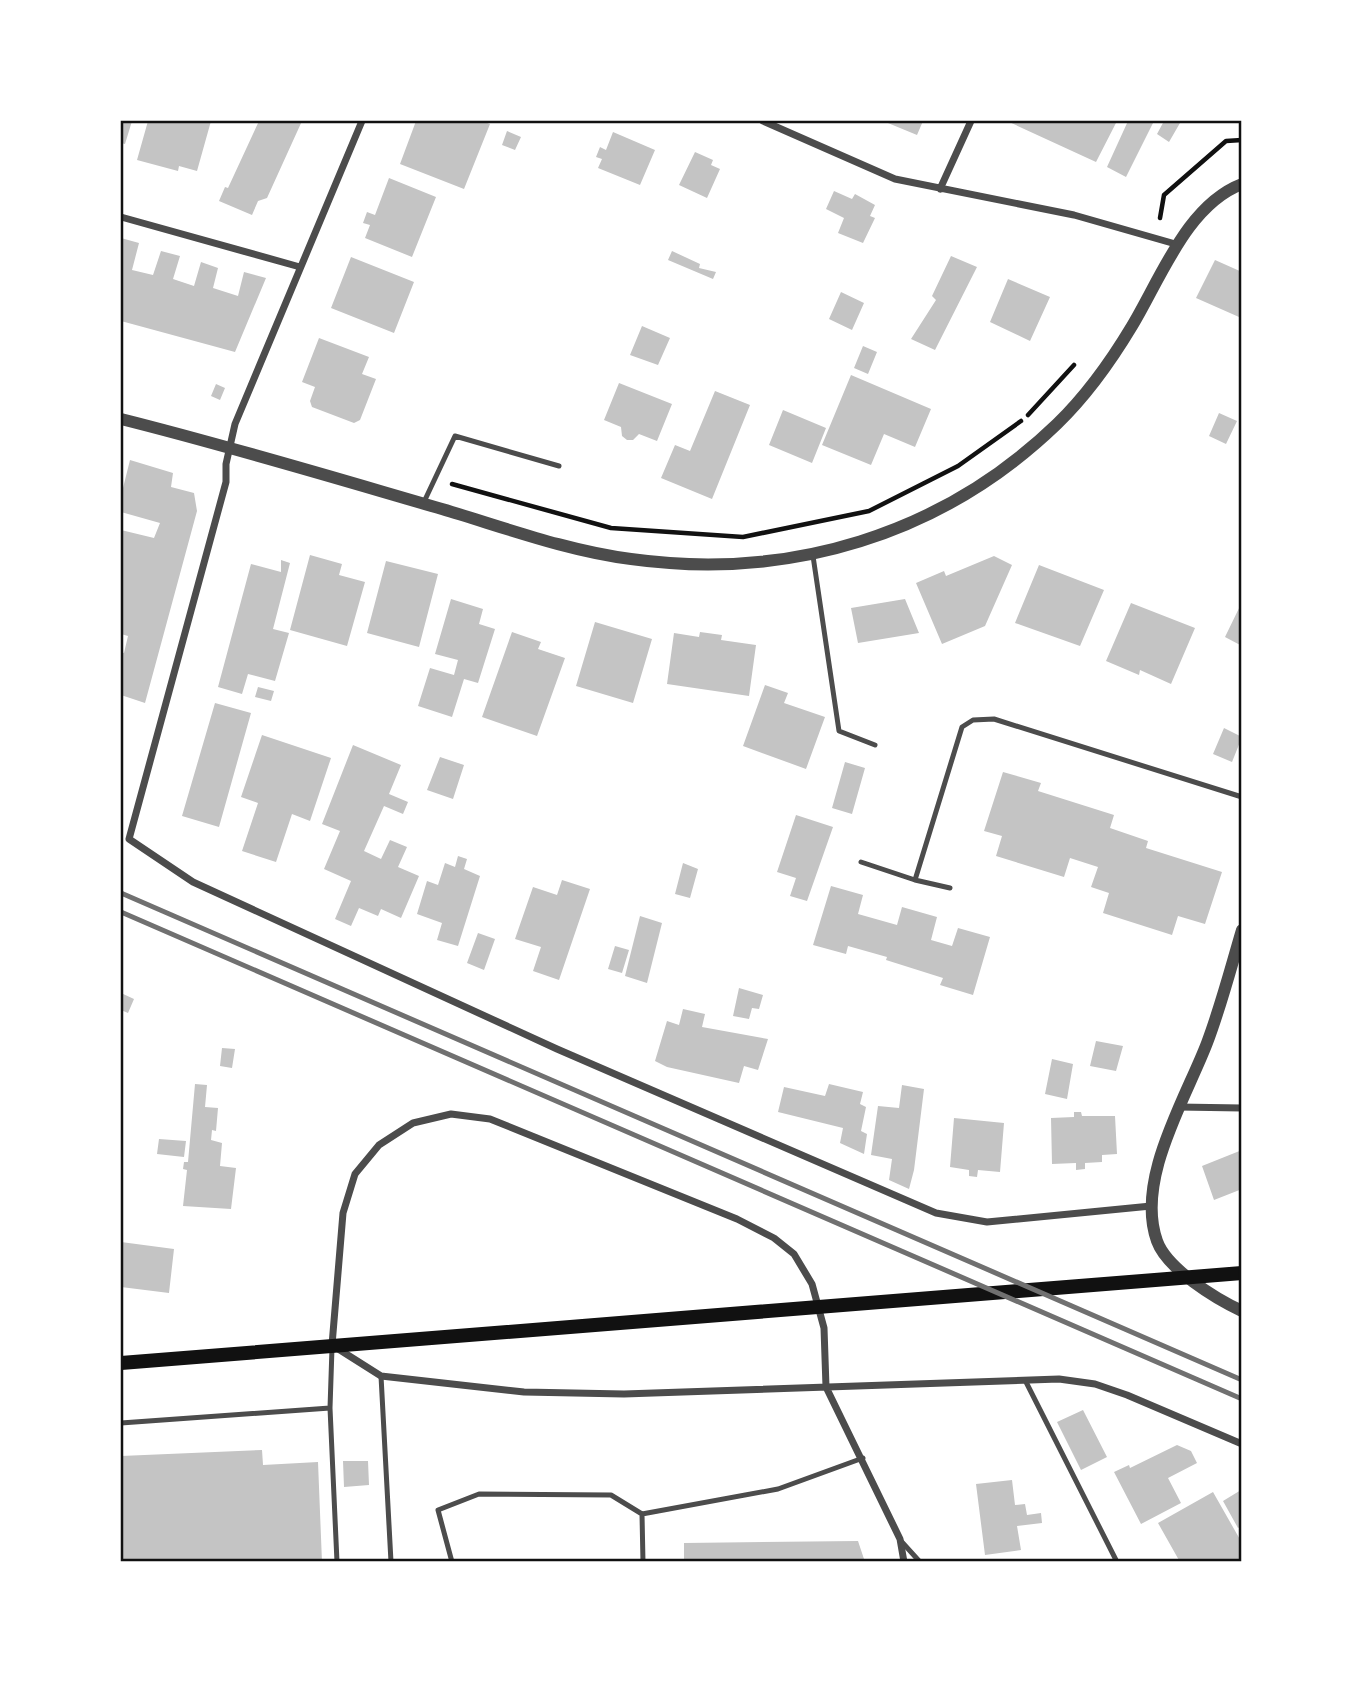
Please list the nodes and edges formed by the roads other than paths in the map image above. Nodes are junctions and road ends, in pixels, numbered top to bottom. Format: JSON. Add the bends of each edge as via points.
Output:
{"nodes":[{"id":1,"x":362,"y":121,"type":"edge"},
{"id":2,"x":763,"y":121,"type":"edge"},
{"id":3,"x":971,"y":121,"type":"edge"},
{"id":4,"x":1242,"y":184,"type":"edge"},
{"id":5,"x":940,"y":189,"type":"junction"},
{"id":6,"x":121,"y":217,"type":"edge"},
{"id":7,"x":1179,"y":245,"type":"junction"},
{"id":8,"x":300,"y":267,"type":"junction"},
{"id":9,"x":121,"y":419,"type":"edge"},
{"id":10,"x":229,"y":446,"type":"junction"},
{"id":11,"x":559,"y":466,"type":"dead end"},
{"id":12,"x":423,"y":504,"type":"junction"},
{"id":13,"x":813,"y":556,"type":"junction"},
{"id":14,"x":875,"y":745,"type":"dead end"},
{"id":15,"x":1242,"y":797,"type":"edge"},
{"id":16,"x":861,"y":862,"type":"dead end"},
{"id":17,"x":915,"y":880,"type":"junction"},
{"id":18,"x":950,"y":888,"type":"dead end"},
{"id":19,"x":1242,"y":930,"type":"edge"},
{"id":20,"x":1178,"y":1107,"type":"junction"},
{"id":21,"x":1242,"y":1108,"type":"edge"},
{"id":22,"x":1151,"y":1206,"type":"junction"},
{"id":23,"x":1242,"y":1273,"type":"edge"},
{"id":24,"x":1240,"y":1310,"type":"edge"},
{"id":25,"x":332,"y":1345,"type":"junction"},
{"id":26,"x":121,"y":1363,"type":"edge"},
{"id":27,"x":380,"y":1376,"type":"junction"},
{"id":28,"x":1025,"y":1380,"type":"junction"},
{"id":29,"x":826,"y":1387,"type":"junction"},
{"id":30,"x":330,"y":1408,"type":"junction"},
{"id":31,"x":121,"y":1423,"type":"edge"},
{"id":32,"x":1242,"y":1444,"type":"edge"},
{"id":33,"x":863,"y":1458,"type":"junction"},
{"id":34,"x":642,"y":1514,"type":"junction"},
{"id":35,"x":900,"y":1539,"type":"junction"},
{"id":36,"x":337,"y":1562,"type":"edge"},
{"id":37,"x":391,"y":1562,"type":"edge"},
{"id":38,"x":452,"y":1562,"type":"edge"},
{"id":39,"x":643,"y":1562,"type":"edge"},
{"id":40,"x":904,"y":1562,"type":"edge"},
{"id":41,"x":920,"y":1562,"type":"edge"},
{"id":42,"x":1117,"y":1562,"type":"edge"}],
"edges":[{"from":1,"to":8,"type":"street"},
{"from":2,"to":5,"type":"street","via":[[895,179]]},
{"from":3,"to":5,"type":"street"},
{"from":4,"to":7,"type":"street","via":[[1207,206]]},
{"from":5,"to":7,"type":"street","via":[[1074,215]]},
{"from":6,"to":8,"type":"street"},
{"from":7,"to":13,"type":"street","via":[[1098,378],[1038,443],[931,514]]},
{"from":8,"to":10,"type":"street"},
{"from":9,"to":10,"type":"street"},
{"from":10,"to":12,"type":"street"},
{"from":10,"to":22,"type":"street","via":[[226,482],[130,839],[193,882],[557,1049],[936,1213],[987,1222]]},
{"from":11,"to":12,"type":"lane","via":[[455,436]]},
{"from":12,"to":13,"type":"street","via":[[629,559],[754,564]]},
{"from":13,"to":14,"type":"lane","via":[[839,731]]},
{"from":15,"to":17,"type":"lane","via":[[994,719],[973,720],[962,727]]},
{"from":16,"to":17,"type":"lane"},
{"from":17,"to":18,"type":"lane"},
{"from":19,"to":20,"type":"street","via":[[1208,1042]]},
{"from":20,"to":21,"type":"street"},
{"from":20,"to":22,"type":"street"},
{"from":22,"to":24,"type":"street","via":[[1157,1244],[1170,1263]]},
{"from":23,"to":25,"type":"main road"},
{"from":25,"to":26,"type":"main road"},
{"from":25,"to":27,"type":"street"},
{"from":25,"to":29,"type":"street","via":[[343,1213],[355,1174],[379,1145],[402,1130],[451,1114],[490,1119],[774,1238],[794,1254],[812,1284],[824,1328]]},
{"from":25,"to":30,"type":"lane"},
{"from":27,"to":29,"type":"street","via":[[524,1392],[624,1394]]},
{"from":27,"to":37,"type":"lane"},
{"from":28,"to":29,"type":"street"},
{"from":28,"to":32,"type":"street","via":[[1095,1384]]},
{"from":28,"to":42,"type":"lane"},
{"from":29,"to":33,"type":"street"},
{"from":30,"to":31,"type":"lane"},
{"from":30,"to":36,"type":"lane"},
{"from":33,"to":34,"type":"lane","via":[[778,1489]]},
{"from":33,"to":35,"type":"street"},
{"from":34,"to":38,"type":"lane","via":[[611,1495],[479,1494],[438,1510]]},
{"from":34,"to":39,"type":"lane"},
{"from":35,"to":40,"type":"street"},
{"from":35,"to":41,"type":"lane"}]}
